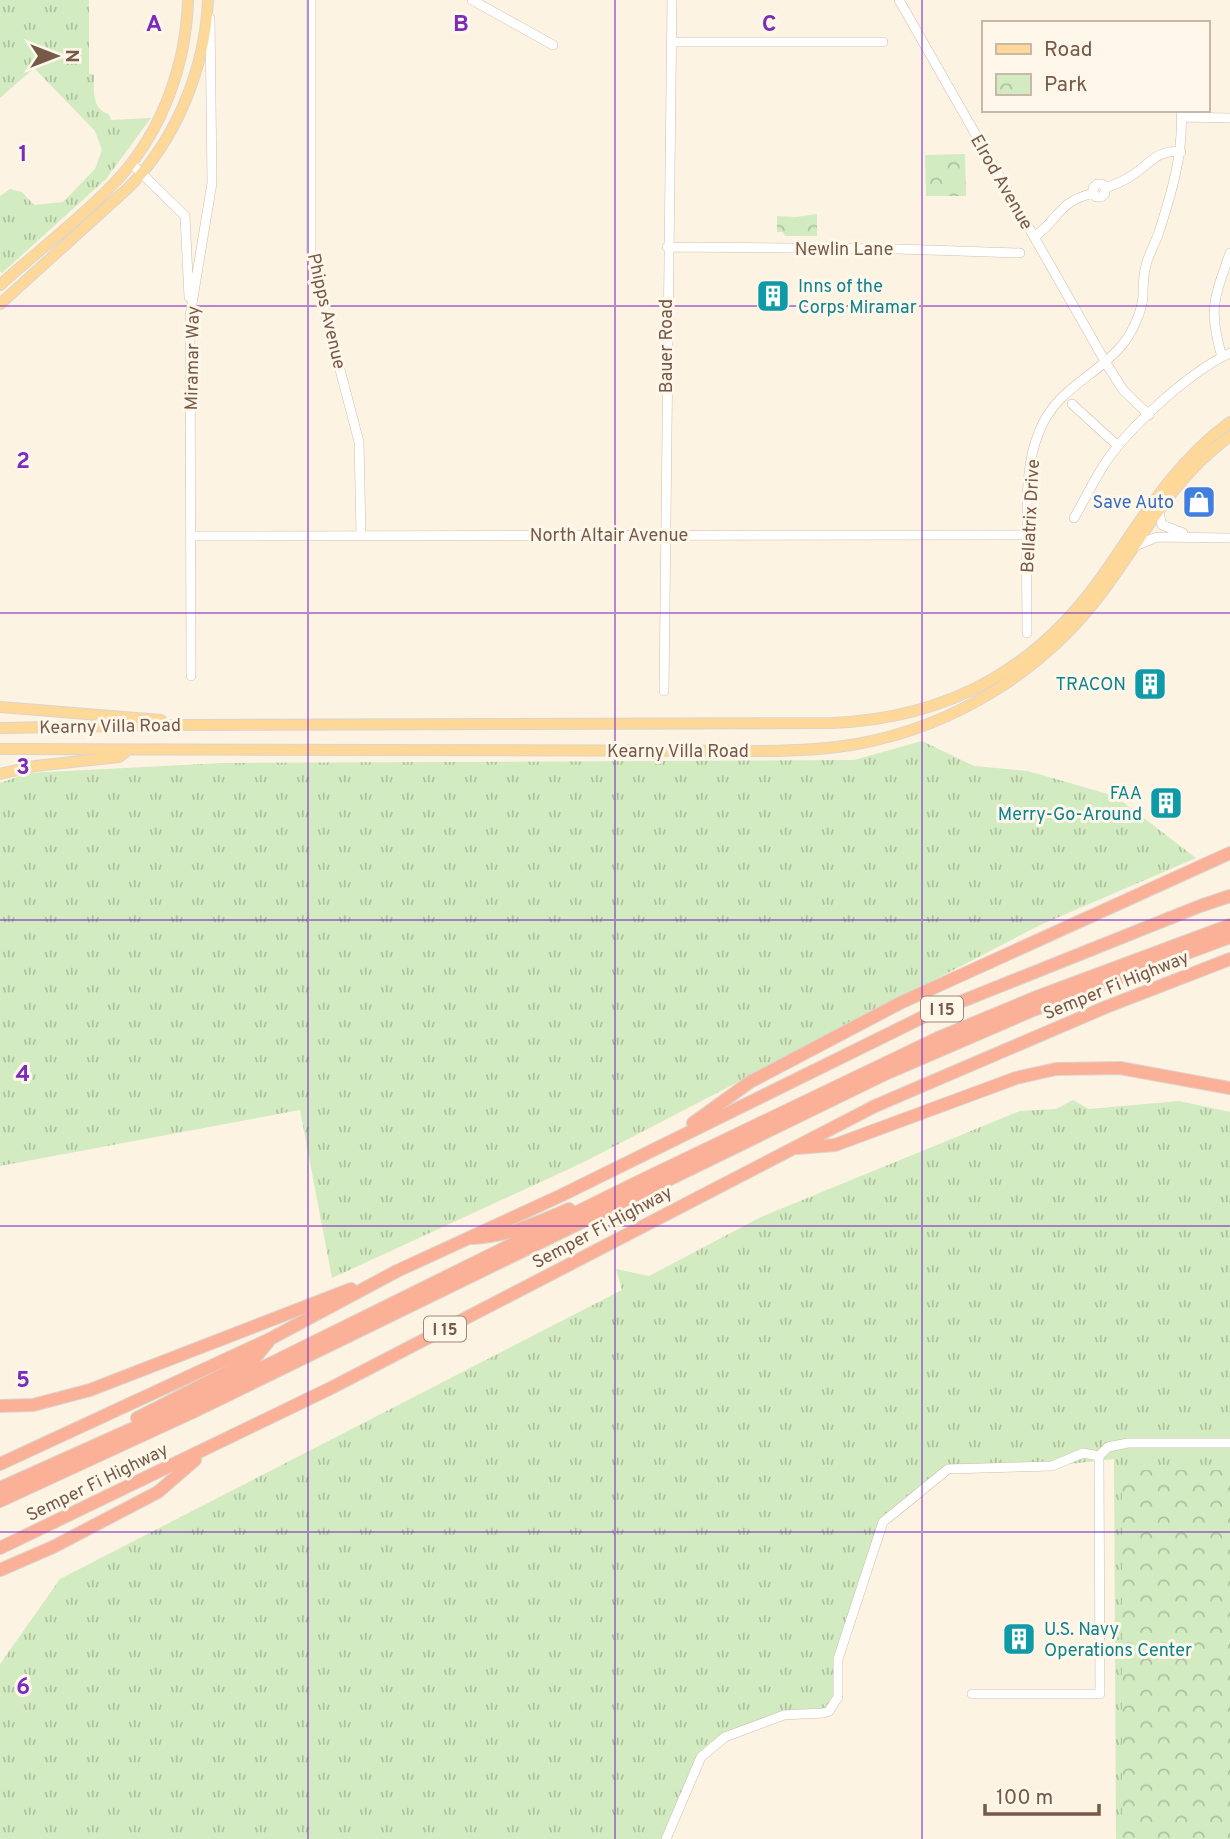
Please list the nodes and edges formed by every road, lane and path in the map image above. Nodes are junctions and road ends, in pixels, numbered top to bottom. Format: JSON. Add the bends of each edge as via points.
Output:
{"nodes":[{"id":1,"x":188,"y":0,"type":"edge"},
{"id":2,"x":209,"y":0,"type":"edge"},
{"id":3,"x":311,"y":0,"type":"edge"},
{"id":4,"x":672,"y":0,"type":"edge"},
{"id":5,"x":899,"y":0,"type":"edge"},
{"id":6,"x":477,"y":1,"type":"edge"},
{"id":7,"x":671,"y":42,"type":"junction"},
{"id":8,"x":883,"y":42,"type":"dead end"},
{"id":9,"x":553,"y":46,"type":"dead end"},
{"id":10,"x":1181,"y":113,"type":"edge"},
{"id":11,"x":1230,"y":118,"type":"edge"},
{"id":12,"x":1181,"y":152,"type":"junction"},
{"id":13,"x":131,"y":163,"type":"junction"},
{"id":14,"x":142,"y":175,"type":"junction"},
{"id":15,"x":1034,"y":237,"type":"junction"},
{"id":16,"x":667,"y":247,"type":"junction"},
{"id":17,"x":1020,"y":253,"type":"dead end"},
{"id":18,"x":1230,"y":253,"type":"edge"},
{"id":19,"x":0,"y":285,"type":"edge"},
{"id":20,"x":0,"y":304,"type":"edge"},
{"id":21,"x":190,"y":316,"type":"junction"},
{"id":22,"x":1226,"y":355,"type":"edge"},
{"id":23,"x":1105,"y":363,"type":"junction"},
{"id":24,"x":1072,"y":404,"type":"dead end"},
{"id":25,"x":1149,"y":415,"type":"junction"},
{"id":26,"x":1230,"y":422,"type":"edge"},
{"id":27,"x":1230,"y":436,"type":"edge"},
{"id":28,"x":1118,"y":446,"type":"junction"},
{"id":29,"x":1163,"y":503,"type":"junction"},
{"id":30,"x":1074,"y":518,"type":"dead end"},
{"id":31,"x":667,"y":534,"type":"junction"},
{"id":32,"x":361,"y":535,"type":"junction"},
{"id":33,"x":1027,"y":535,"type":"junction"},
{"id":34,"x":190,"y":536,"type":"junction"},
{"id":35,"x":1195,"y":537,"type":"junction"},
{"id":36,"x":1230,"y":538,"type":"edge"},
{"id":37,"x":1134,"y":546,"type":"junction"},
{"id":38,"x":1027,"y":633,"type":"dead end"},
{"id":39,"x":191,"y":676,"type":"dead end"},
{"id":40,"x":664,"y":691,"type":"dead end"},
{"id":41,"x":0,"y":707,"type":"edge"},
{"id":42,"x":181,"y":724,"type":"junction"},
{"id":43,"x":0,"y":728,"type":"edge"},
{"id":44,"x":0,"y":749,"type":"edge"},
{"id":45,"x":128,"y":750,"type":"junction"},
{"id":46,"x":0,"y":774,"type":"edge"},
{"id":47,"x":1230,"y":853,"type":"edge"},
{"id":48,"x":1230,"y":896,"type":"edge"},
{"id":49,"x":1230,"y":925,"type":"edge"},
{"id":50,"x":1230,"y":937,"type":"edge"},
{"id":51,"x":1230,"y":959,"type":"edge"},
{"id":52,"x":1230,"y":1088,"type":"edge"},
{"id":53,"x":664,"y":1144,"type":"junction"},
{"id":54,"x":789,"y":1149,"type":"junction"},
{"id":55,"x":612,"y":1196,"type":"junction"},
{"id":56,"x":466,"y":1238,"type":"junction"},
{"id":57,"x":397,"y":1271,"type":"junction"},
{"id":58,"x":270,"y":1339,"type":"junction"},
{"id":59,"x":0,"y":1406,"type":"edge"},
{"id":60,"x":1230,"y":1443,"type":"edge"},
{"id":61,"x":208,"y":1448,"type":"junction"},
{"id":62,"x":80,"y":1453,"type":"junction"},
{"id":63,"x":1099,"y":1456,"type":"junction"},
{"id":64,"x":0,"y":1464,"type":"edge"},
{"id":65,"x":0,"y":1488,"type":"edge"},
{"id":66,"x":0,"y":1501,"type":"edge"},
{"id":67,"x":0,"y":1548,"type":"edge"},
{"id":68,"x":0,"y":1570,"type":"edge"},
{"id":69,"x":972,"y":1694,"type":"dead end"},
{"id":70,"x":666,"y":1839,"type":"edge"}],
"edges":[{"from":1,"to":13,"type":"main road","via":[[182,56],[171,92]]},
{"from":2,"to":14,"type":"main road","name":"Miramar Way","via":[[186,99]]},
{"from":2,"to":21,"type":"street","name":"Miramar Way","via":[[212,183]]},
{"from":3,"to":32,"type":"street","name":"Phipps Avenue","via":[[311,258],[359,442]]},
{"from":4,"to":7,"type":"street","name":"Bauer Road"},
{"from":5,"to":15,"type":"street","name":"Elrod Avenue"},
{"from":6,"to":9,"type":"street"},
{"from":7,"to":8,"type":"street"},
{"from":7,"to":16,"type":"street","name":"Bauer Road"},
{"from":10,"to":11,"type":"street"},
{"from":10,"to":12,"type":"street","name":"Bellatrix Drive"},
{"from":12,"to":15,"type":"street","via":[[1156,155],[1129,178],[1105,188],[1101,197],[1093,193],[1076,197]]},
{"from":12,"to":23,"type":"street","name":"Bellatrix Drive","via":[[1147,261],[1143,299],[1134,325],[1124,344]]},
{"from":13,"to":14,"type":"street"},
{"from":13,"to":19,"type":"main road"},
{"from":14,"to":20,"type":"main road","name":"Miramar Way"},
{"from":14,"to":21,"type":"street","via":[[185,216]]},
{"from":15,"to":23,"type":"street","name":"Elrod Avenue"},
{"from":16,"to":17,"type":"street","name":"Newlin Lane"},
{"from":16,"to":31,"type":"street","name":"Bauer Road"},
{"from":18,"to":22,"type":"street","via":[[1212,309],[1214,331]]},
{"from":21,"to":34,"type":"street","name":"Miramar Way"},
{"from":22,"to":25,"type":"street","via":[[1186,381]]},
{"from":23,"to":25,"type":"street","name":"Elrod Avenue","via":[[1123,390]]},
{"from":23,"to":33,"type":"street","name":"Bellatrix Drive","via":[[1065,392],[1040,430],[1029,467]]},
{"from":24,"to":28,"type":"street"},
{"from":25,"to":28,"type":"street"},
{"from":26,"to":42,"type":"main road","name":"Kearny Villa Road","via":[[1171,476],[1085,599],[1039,647],[990,682],[920,711],[832,723]]},
{"from":27,"to":29,"type":"main road","name":"Kearny Villa Road","via":[[1197,463]]},
{"from":28,"to":30,"type":"street"},
{"from":29,"to":35,"type":"street","via":[[1159,513],[1162,525]]},
{"from":29,"to":37,"type":"main road","name":"Kearny Villa Road"},
{"from":31,"to":32,"type":"street","name":"North Altair Avenue"},
{"from":31,"to":33,"type":"street","name":"North Altair Avenue"},
{"from":31,"to":40,"type":"street","name":"Bauer Road"},
{"from":32,"to":34,"type":"street","name":"North Altair Avenue"},
{"from":33,"to":38,"type":"street","name":"Bellatrix Drive"},
{"from":34,"to":39,"type":"street","name":"Miramar Way"},
{"from":35,"to":36,"type":"street"},
{"from":35,"to":37,"type":"street","via":[[1157,537]]},
{"from":37,"to":45,"type":"main road","name":"Kearny Villa Road","via":[[1084,616],[1016,677],[948,715],[858,744],[756,751]]},
{"from":41,"to":42,"type":"main road"},
{"from":42,"to":43,"type":"main road","name":"Kearny Villa Road"},
{"from":44,"to":45,"type":"main road","name":"Kearny Villa Road"},
{"from":45,"to":46,"type":"main road","via":[[119,757]]},
{"from":47,"to":53,"type":"highway","via":[[900,1003],[750,1082]]},
{"from":48,"to":53,"type":"highway","number":"I 15","via":[[925,1016]]},
{"from":49,"to":55,"type":"highway","via":[[938,1038]]},
{"from":50,"to":66,"type":"highway","via":[[1044,1006],[885,1074]]},
{"from":51,"to":54,"type":"highway","name":"Semper Fi Highway","number":"I 15","via":[[982,1058]]},
{"from":52,"to":54,"type":"highway","via":[[1121,1068],[1056,1069],[1016,1078],[835,1144]]},
{"from":53,"to":56,"type":"highway","number":"I 15"},
{"from":54,"to":61,"type":"highway","name":"Semper Fi Highway","number":"I 15"},
{"from":55,"to":56,"type":"highway","via":[[525,1228],[493,1237]]},
{"from":55,"to":62,"type":"highway"},
{"from":56,"to":57,"type":"highway","number":"I 15"},
{"from":57,"to":58,"type":"highway","number":"I 15"},
{"from":57,"to":59,"type":"highway","via":[[90,1390],[33,1405]]},
{"from":58,"to":62,"type":"highway","via":[[255,1358],[97,1439]]},
{"from":58,"to":64,"type":"highway","number":"I 15"},
{"from":60,"to":63,"type":"street","via":[[1128,1443],[1108,1447]]},
{"from":61,"to":67,"type":"highway","name":"Semper Fi Highway","number":"I 15"},
{"from":61,"to":68,"type":"highway","via":[[158,1492]]},
{"from":62,"to":65,"type":"highway"},
{"from":63,"to":69,"type":"street","via":[[1100,1694]]},
{"from":63,"to":70,"type":"street","via":[[1083,1453],[1052,1466],[948,1469],[883,1522],[838,1659],[838,1697],[829,1711],[784,1715],[725,1737],[701,1757]]}]}
